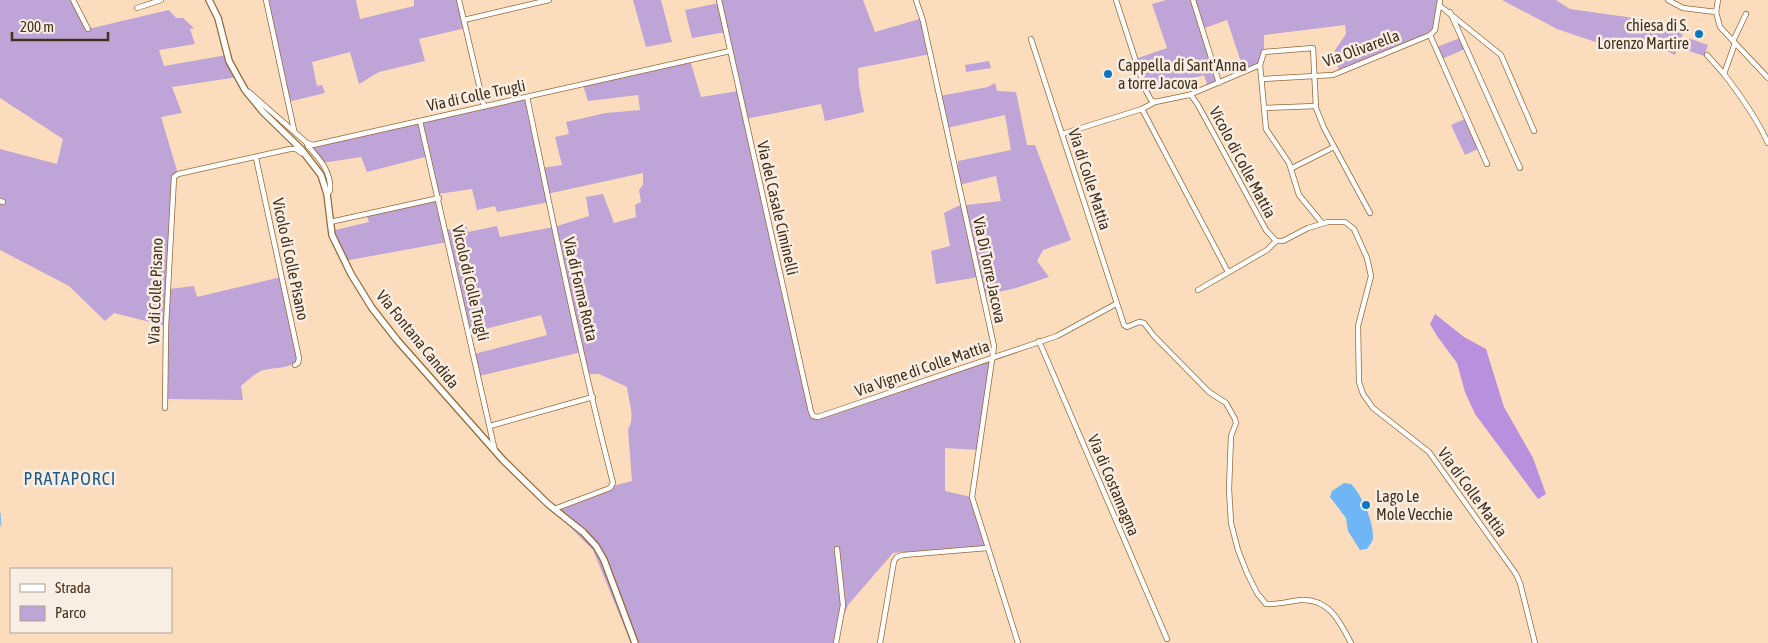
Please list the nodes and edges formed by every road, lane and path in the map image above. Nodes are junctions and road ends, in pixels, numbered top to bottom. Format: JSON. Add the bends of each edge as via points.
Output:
{"nodes":[{"id":1,"x":73,"y":0,"type":"edge"},
{"id":2,"x":161,"y":0,"type":"edge"},
{"id":3,"x":209,"y":0,"type":"edge"},
{"id":4,"x":266,"y":0,"type":"edge"},
{"id":5,"x":460,"y":0,"type":"edge"},
{"id":6,"x":550,"y":0,"type":"edge"},
{"id":7,"x":719,"y":0,"type":"edge"},
{"id":8,"x":916,"y":0,"type":"edge"},
{"id":9,"x":1116,"y":0,"type":"edge"},
{"id":10,"x":1193,"y":0,"type":"edge"},
{"id":11,"x":1668,"y":0,"type":"edge"},
{"id":12,"x":1718,"y":0,"type":"edge"},
{"id":13,"x":1440,"y":2,"type":"edge"},
{"id":14,"x":137,"y":8,"type":"dead end"},
{"id":15,"x":1450,"y":12,"type":"junction"},
{"id":16,"x":1716,"y":12,"type":"junction"},
{"id":17,"x":1746,"y":14,"type":"dead end"},
{"id":18,"x":464,"y":20,"type":"junction"},
{"id":19,"x":88,"y":29,"type":"dead end"},
{"id":20,"x":1430,"y":35,"type":"junction"},
{"id":21,"x":1031,"y":39,"type":"dead end"},
{"id":22,"x":1734,"y":42,"type":"junction"},
{"id":23,"x":730,"y":51,"type":"junction"},
{"id":24,"x":1707,"y":55,"type":"dead end"},
{"id":25,"x":1260,"y":65,"type":"junction"},
{"id":26,"x":1724,"y":74,"type":"junction"},
{"id":27,"x":1315,"y":76,"type":"junction"},
{"id":28,"x":1768,"y":78,"type":"edge"},
{"id":29,"x":1263,"y":79,"type":"junction"},
{"id":30,"x":1219,"y":83,"type":"junction"},
{"id":31,"x":245,"y":90,"type":"junction"},
{"id":32,"x":1189,"y":94,"type":"junction"},
{"id":33,"x":527,"y":97,"type":"junction"},
{"id":34,"x":1155,"y":102,"type":"junction"},
{"id":35,"x":484,"y":106,"type":"junction"},
{"id":36,"x":1316,"y":106,"type":"junction"},
{"id":37,"x":1142,"y":108,"type":"junction"},
{"id":38,"x":1265,"y":108,"type":"junction"},
{"id":39,"x":420,"y":120,"type":"junction"},
{"id":40,"x":1534,"y":131,"type":"dead end"},
{"id":41,"x":294,"y":132,"type":"junction"},
{"id":42,"x":1062,"y":134,"type":"junction"},
{"id":43,"x":301,"y":138,"type":"junction"},
{"id":44,"x":1768,"y":143,"type":"edge"},
{"id":45,"x":1334,"y":147,"type":"junction"},
{"id":46,"x":256,"y":158,"type":"junction"},
{"id":47,"x":1487,"y":164,"type":"dead end"},
{"id":48,"x":1292,"y":168,"type":"junction"},
{"id":49,"x":1520,"y":168,"type":"dead end"},
{"id":50,"x":318,"y":169,"type":"junction"},
{"id":51,"x":327,"y":194,"type":"junction"},
{"id":52,"x":439,"y":198,"type":"junction"},
{"id":53,"x":1370,"y":213,"type":"dead end"},
{"id":54,"x":330,"y":222,"type":"junction"},
{"id":55,"x":1322,"y":223,"type":"junction"},
{"id":56,"x":1276,"y":241,"type":"junction"},
{"id":57,"x":1228,"y":272,"type":"junction"},
{"id":58,"x":1198,"y":290,"type":"dead end"},
{"id":59,"x":1116,"y":304,"type":"junction"},
{"id":60,"x":1039,"y":341,"type":"junction"},
{"id":61,"x":993,"y":356,"type":"junction"},
{"id":62,"x":296,"y":364,"type":"dead end"},
{"id":63,"x":593,"y":397,"type":"junction"},
{"id":64,"x":165,"y":408,"type":"dead end"},
{"id":65,"x":818,"y":417,"type":"joint"},
{"id":66,"x":490,"y":426,"type":"junction"},
{"id":67,"x":495,"y":452,"type":"junction"},
{"id":68,"x":554,"y":508,"type":"junction"},
{"id":69,"x":987,"y":548,"type":"junction"},
{"id":70,"x":837,"y":549,"type":"dead end"},
{"id":71,"x":1167,"y":639,"type":"dead end"},
{"id":72,"x":635,"y":643,"type":"edge"},
{"id":73,"x":836,"y":643,"type":"edge"},
{"id":74,"x":880,"y":643,"type":"edge"},
{"id":75,"x":1018,"y":643,"type":"edge"},
{"id":76,"x":1351,"y":643,"type":"edge"},
{"id":77,"x":1535,"y":643,"type":"edge"}],
"edges":[{"from":1,"to":19,"type":"street"},
{"from":2,"to":14,"type":"street"},
{"from":3,"to":31,"type":"main road","name":"Via Fontana Candida","via":[[219,21],[230,61]]},
{"from":4,"to":41,"type":"street"},
{"from":5,"to":18,"type":"street"},
{"from":6,"to":18,"type":"street"},
{"from":7,"to":23,"type":"street","name":"Via del Casale Ciminelli"},
{"from":8,"to":61,"type":"street","name":"Via Di Torre Jacova","via":[[924,20],[994,346]]},
{"from":9,"to":34,"type":"street","via":[[1145,89]]},
{"from":10,"to":30,"type":"street"},
{"from":11,"to":16,"type":"street","via":[[1682,8]]},
{"from":12,"to":16,"type":"street"},
{"from":13,"to":15,"type":"street"},
{"from":13,"to":20,"type":"street","via":[[1435,30]]},
{"from":15,"to":40,"type":"street","via":[[1501,55]]},
{"from":15,"to":49,"type":"street"},
{"from":16,"to":22,"type":"street","via":[[1720,27]]},
{"from":17,"to":22,"type":"street"},
{"from":18,"to":35,"type":"street"},
{"from":20,"to":27,"type":"street","name":"Via Olivarella","via":[[1333,75]]},
{"from":20,"to":47,"type":"street"},
{"from":21,"to":42,"type":"street","name":"Via di Colle Mattia"},
{"from":22,"to":26,"type":"street"},
{"from":22,"to":28,"type":"street"},
{"from":23,"to":33,"type":"street","name":"Via di Colle Trugli"},
{"from":23,"to":65,"type":"street","name":"Via del Casale Ciminelli","via":[[811,412]]},
{"from":24,"to":26,"type":"street"},
{"from":25,"to":27,"type":"street","via":[[1264,52],[1314,48]]},
{"from":25,"to":29,"type":"street"},
{"from":25,"to":30,"type":"street"},
{"from":26,"to":44,"type":"street","via":[[1749,107]]},
{"from":27,"to":29,"type":"street","name":"Via Olivarella"},
{"from":27,"to":36,"type":"street"},
{"from":29,"to":38,"type":"street"},
{"from":30,"to":32,"type":"street"},
{"from":31,"to":41,"type":"street","name":"Via di Colle Trugli"},
{"from":31,"to":50,"type":"main road","name":"Via Fontana Candida"},
{"from":32,"to":34,"type":"street"},
{"from":32,"to":56,"type":"street","name":"Vicolo di Colle Mattia","via":[[1265,228]]},
{"from":33,"to":35,"type":"street","name":"Via di Colle Trugli"},
{"from":33,"to":63,"type":"street","name":"Via di Forma Rotta"},
{"from":34,"to":37,"type":"street"},
{"from":35,"to":39,"type":"street","name":"Via di Colle Trugli"},
{"from":36,"to":38,"type":"street"},
{"from":36,"to":45,"type":"street"},
{"from":37,"to":42,"type":"street"},
{"from":37,"to":57,"type":"street"},
{"from":38,"to":48,"type":"street","via":[[1267,131]]},
{"from":39,"to":43,"type":"street","name":"Via di Colle Trugli","via":[[315,145]]},
{"from":39,"to":52,"type":"street","name":"Vicolo di Colle Trugli"},
{"from":41,"to":43,"type":"street","name":"Via di Colle Trugli"},
{"from":42,"to":59,"type":"street","name":"Via di Colle Mattia"},
{"from":43,"to":51,"type":"street","via":[[326,171],[331,189]]},
{"from":45,"to":48,"type":"street"},
{"from":45,"to":53,"type":"street"},
{"from":46,"to":50,"type":"street","via":[[295,149]]},
{"from":46,"to":62,"type":"street","name":"Vicolo di Colle Pisano","via":[[299,358]]},
{"from":46,"to":64,"type":"street","name":"Via di Colle Pisano","via":[[174,176]]},
{"from":48,"to":55,"type":"street","via":[[1299,195]]},
{"from":50,"to":51,"type":"main road","name":"Via Fontana Candida"},
{"from":51,"to":54,"type":"main road","name":"Via Fontana Candida"},
{"from":52,"to":54,"type":"street"},
{"from":52,"to":66,"type":"street","name":"Vicolo di Colle Trugli"},
{"from":54,"to":67,"type":"main road","name":"Via Fontana Candida","via":[[340,253],[376,313]]},
{"from":55,"to":56,"type":"street","name":"Via di Colle Mattia","via":[[1283,241]]},
{"from":55,"to":77,"type":"street","name":"Via di Colle Mattia","via":[[1342,221],[1350,225],[1369,266],[1370,282],[1358,330],[1360,384],[1364,396],[1374,409],[1429,452],[1516,574]]},
{"from":56,"to":57,"type":"street","name":"Via di Colle Mattia","via":[[1267,250]]},
{"from":57,"to":58,"type":"street","name":"Via di Colle Mattia"},
{"from":59,"to":60,"type":"street","name":"Via Vigne di Colle Mattia","via":[[1065,332]]},
{"from":59,"to":76,"type":"street","name":"Via di Colle Mattia","via":[[1126,326],[1144,323],[1209,392],[1226,403],[1235,419],[1231,436],[1229,493],[1232,527],[1238,550],[1257,593],[1266,604],[1305,600],[1330,608]]},
{"from":60,"to":61,"type":"street","name":"Via Vigne di Colle Mattia"},
{"from":60,"to":71,"type":"street","name":"Via di Costamagna"},
{"from":61,"to":65,"type":"street","name":"Via Vigne di Colle Mattia"},
{"from":61,"to":69,"type":"street","name":"Via Di Torre Jacova","via":[[972,492]]},
{"from":63,"to":66,"type":"street"},
{"from":63,"to":68,"type":"street","name":"Via di Forma Rotta","via":[[613,486]]},
{"from":66,"to":67,"type":"street","name":"Vicolo di Colle Trugli"},
{"from":67,"to":68,"type":"main road","name":"Via Fontana Candida"},
{"from":68,"to":72,"type":"main road","name":"Via Fontana Candida","via":[[601,552]]},
{"from":69,"to":74,"type":"street","via":[[897,557]]},
{"from":69,"to":75,"type":"street","name":"Via Di Torre Jacova"},
{"from":70,"to":73,"type":"street","via":[[843,605]]}]}
